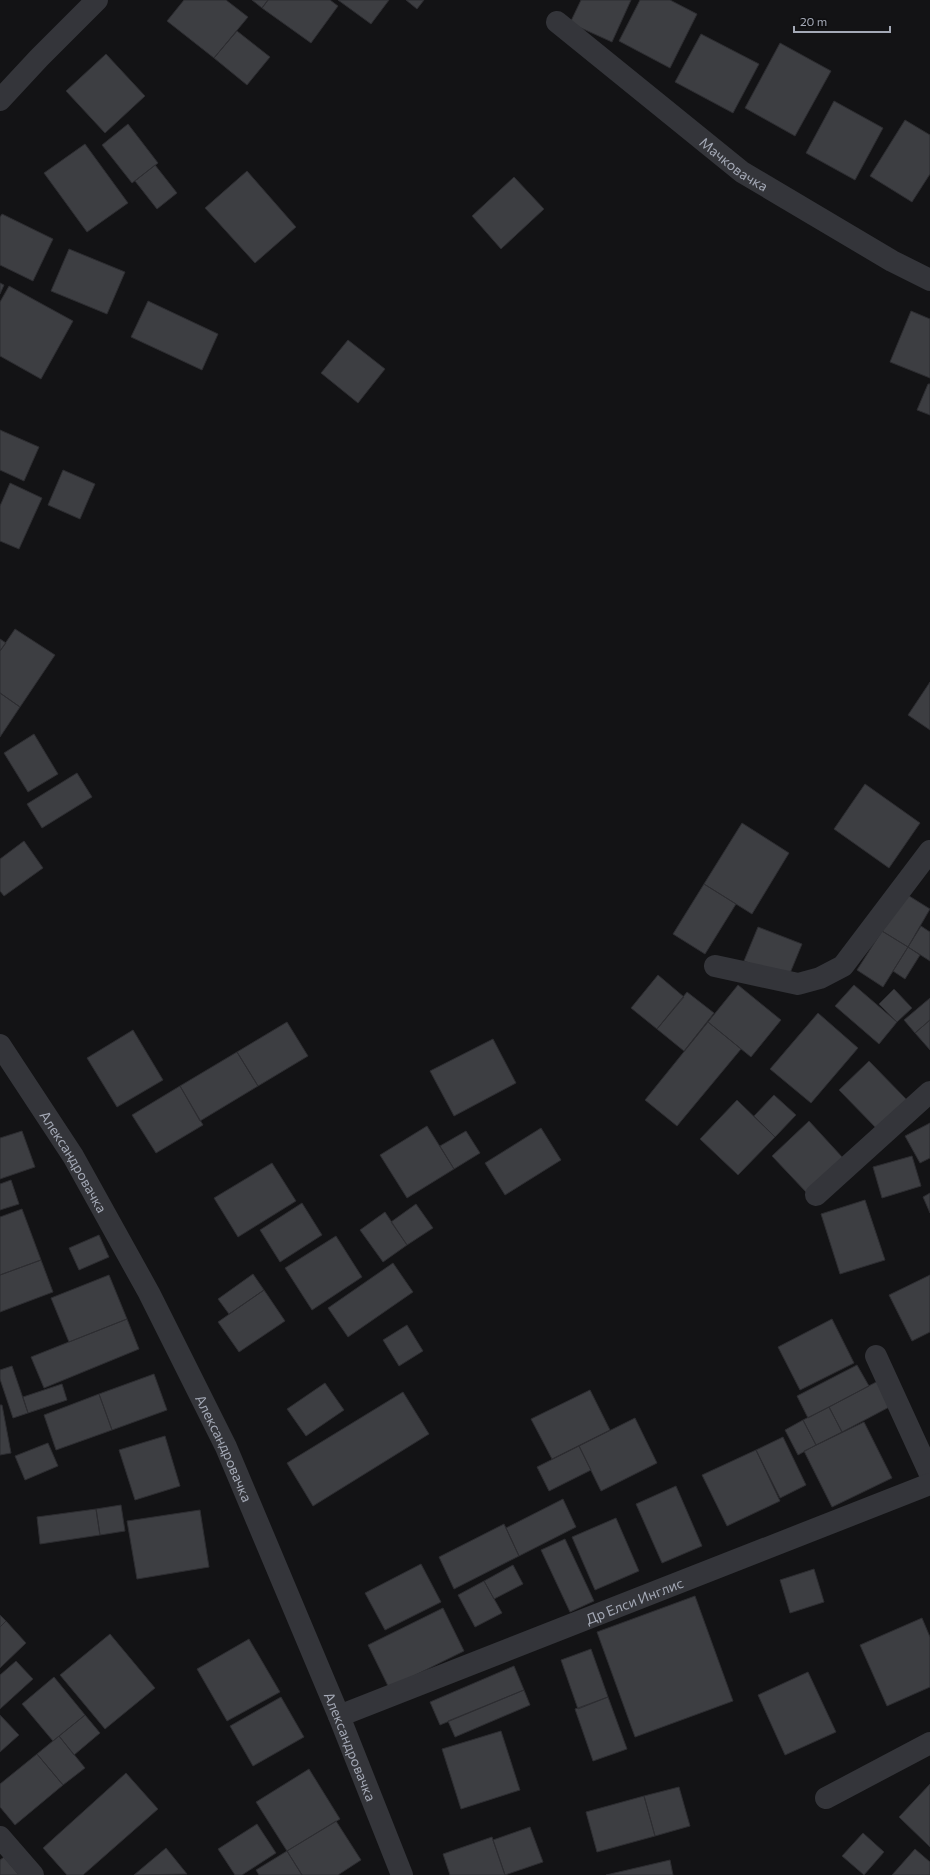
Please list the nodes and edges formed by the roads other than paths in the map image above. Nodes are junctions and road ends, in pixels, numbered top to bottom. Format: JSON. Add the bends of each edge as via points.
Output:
{"nodes":[{"id":1,"x":97,"y":0,"type":"edge"},
{"id":2,"x":557,"y":22,"type":"dead end"},
{"id":3,"x":0,"y":100,"type":"edge"},
{"id":4,"x":930,"y":280,"type":"edge"},
{"id":5,"x":930,"y":851,"type":"edge"},
{"id":6,"x":715,"y":966,"type":"dead end"},
{"id":7,"x":0,"y":1046,"type":"edge"},
{"id":8,"x":930,"y":1092,"type":"edge"},
{"id":9,"x":816,"y":1195,"type":"dead end"},
{"id":10,"x":876,"y":1356,"type":"dead end"},
{"id":11,"x":930,"y":1474,"type":"edge"},
{"id":12,"x":930,"y":1484,"type":"edge"},
{"id":13,"x":339,"y":1716,"type":"junction"},
{"id":14,"x":930,"y":1743,"type":"edge"},
{"id":15,"x":826,"y":1798,"type":"dead end"},
{"id":16,"x":0,"y":1837,"type":"edge"},
{"id":17,"x":33,"y":1875,"type":"edge"},
{"id":18,"x":402,"y":1875,"type":"edge"}],
"edges":[{"from":1,"to":3,"type":"street"},
{"from":2,"to":4,"type":"street","name":"Мачковачка","via":[[742,172],[892,261]]},
{"from":5,"to":6,"type":"street","via":[[843,966],[820,978],[798,984]]},
{"from":7,"to":13,"type":"street","name":"Александровачка","via":[[73,1156],[149,1292],[226,1447]]},
{"from":8,"to":9,"type":"street"},
{"from":10,"to":11,"type":"street"},
{"from":12,"to":13,"type":"street","name":"Др Елси Инглис"},
{"from":13,"to":18,"type":"street","name":"Александровачка"},
{"from":14,"to":15,"type":"street"},
{"from":16,"to":17,"type":"street"}]}
